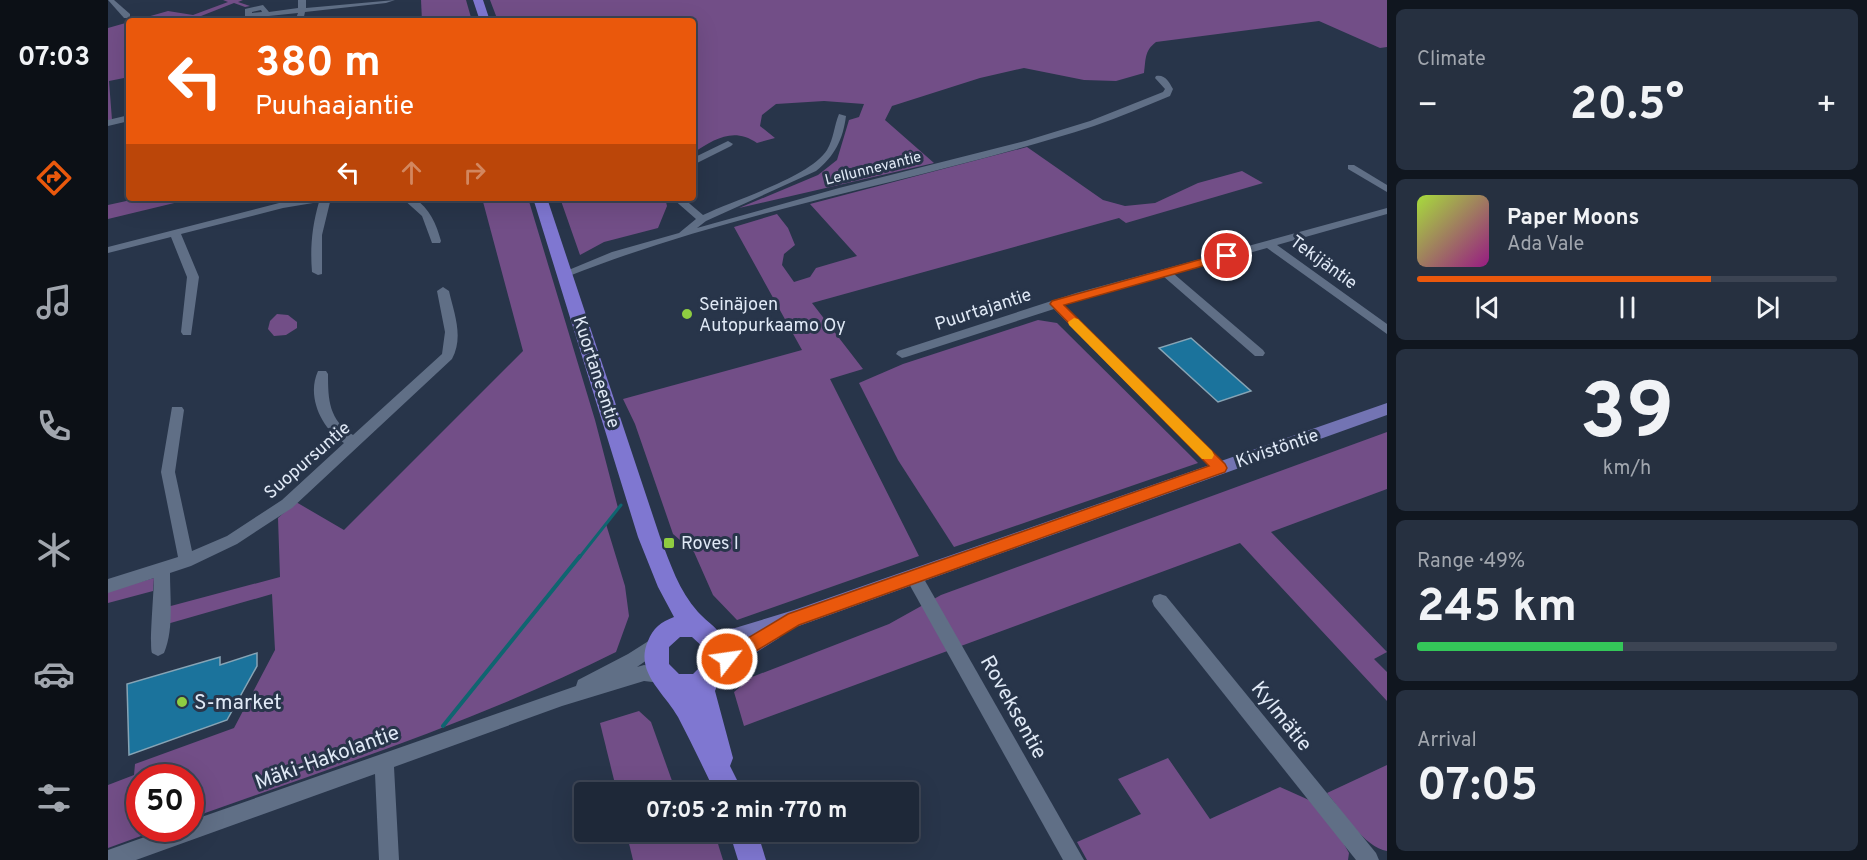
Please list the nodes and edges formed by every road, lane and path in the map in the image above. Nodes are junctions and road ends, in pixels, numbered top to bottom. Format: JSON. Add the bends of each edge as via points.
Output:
{"nodes":[{"id":1,"x":110,"y":0,"type":"edge"},
{"id":2,"x":302,"y":0,"type":"edge"},
{"id":3,"x":372,"y":0,"type":"edge"},
{"id":4,"x":391,"y":0,"type":"edge"},
{"id":5,"x":478,"y":0,"type":"edge"},
{"id":6,"x":354,"y":4,"type":"junction"},
{"id":7,"x":303,"y":10,"type":"junction"},
{"id":8,"x":266,"y":14,"type":"dead end"},
{"id":9,"x":127,"y":16,"type":"dead end"},
{"id":10,"x":300,"y":18,"type":"edge"},
{"id":11,"x":484,"y":18,"type":"edge"},
{"id":12,"x":1159,"y":78,"type":"dead end"},
{"id":13,"x":842,"y":116,"type":"dead end"},
{"id":14,"x":126,"y":119,"type":"edge"},
{"id":15,"x":108,"y":123,"type":"edge"},
{"id":16,"x":728,"y":144,"type":"dead end"},
{"id":17,"x":696,"y":160,"type":"edge"},
{"id":18,"x":1351,"y":167,"type":"dead end"},
{"id":19,"x":1387,"y":189,"type":"edge"},
{"id":20,"x":307,"y":201,"type":"edge"},
{"id":21,"x":324,"y":201,"type":"edge"},
{"id":22,"x":411,"y":201,"type":"edge"},
{"id":23,"x":541,"y":201,"type":"edge"},
{"id":24,"x":681,"y":201,"type":"edge"},
{"id":25,"x":1387,"y":211,"type":"edge"},
{"id":26,"x":702,"y":219,"type":"junction"},
{"id":27,"x":175,"y":232,"type":"junction"},
{"id":28,"x":678,"y":238,"type":"junction"},
{"id":29,"x":436,"y":242,"type":"dead end"},
{"id":30,"x":1269,"y":244,"type":"junction"},
{"id":31,"x":108,"y":250,"type":"edge"},
{"id":32,"x":318,"y":272,"type":"dead end"},
{"id":33,"x":1165,"y":272,"type":"junction"},
{"id":34,"x":566,"y":274,"type":"junction"},
{"id":35,"x":443,"y":291,"type":"dead end"},
{"id":36,"x":1056,"y":304,"type":"junction"},
{"id":37,"x":1387,"y":330,"type":"edge"},
{"id":38,"x":187,"y":332,"type":"dead end"},
{"id":39,"x":1259,"y":353,"type":"dead end"},
{"id":40,"x":902,"y":354,"type":"dead end"},
{"id":41,"x":322,"y":374,"type":"dead end"},
{"id":42,"x":1387,"y":409,"type":"edge"},
{"id":43,"x":177,"y":410,"type":"dead end"},
{"id":44,"x":355,"y":443,"type":"junction"},
{"id":45,"x":1220,"y":468,"type":"junction"},
{"id":46,"x":653,"y":546,"type":"junction"},
{"id":47,"x":186,"y":561,"type":"junction"},
{"id":48,"x":162,"y":570,"type":"junction"},
{"id":49,"x":914,"y":577,"type":"junction"},
{"id":50,"x":108,"y":586,"type":"edge"},
{"id":51,"x":1160,"y":601,"type":"dead end"},
{"id":52,"x":794,"y":619,"type":"junction"},
{"id":53,"x":707,"y":635,"type":"junction"},
{"id":54,"x":664,"y":637,"type":"junction"},
{"id":55,"x":158,"y":648,"type":"dead end"},
{"id":56,"x":712,"y":672,"type":"junction"},
{"id":57,"x":664,"y":678,"type":"junction"},
{"id":58,"x":562,"y":698,"type":"junction"},
{"id":59,"x":384,"y":761,"type":"junction"},
{"id":60,"x":724,"y":782,"type":"edge"},
{"id":61,"x":726,"y":782,"type":"edge"},
{"id":62,"x":746,"y":842,"type":"edge"},
{"id":63,"x":108,"y":860,"type":"edge"},
{"id":64,"x":388,"y":860,"type":"edge"},
{"id":65,"x":752,"y":860,"type":"edge"},
{"id":66,"x":1074,"y":860,"type":"edge"},
{"id":67,"x":1369,"y":860,"type":"edge"}],
"edges":[{"from":1,"to":9,"type":"street"},
{"from":2,"to":7,"type":"street"},
{"from":3,"to":6,"type":"street"},
{"from":4,"to":6,"type":"street"},
{"from":5,"to":11,"type":"highway"},
{"from":6,"to":7,"type":"street"},
{"from":7,"to":8,"type":"street"},
{"from":7,"to":10,"type":"street"},
{"from":12,"to":28,"type":"street","name":"Lellunnevantie","via":[[1169,89],[1167,94],[1093,123]]},
{"from":13,"to":26,"type":"street","via":[[833,152],[820,165]]},
{"from":14,"to":15,"type":"street"},
{"from":16,"to":17,"type":"street"},
{"from":18,"to":19,"type":"street"},
{"from":20,"to":27,"type":"street"},
{"from":21,"to":32,"type":"street","via":[[316,230]]},
{"from":22,"to":29,"type":"street","via":[[430,219]]},
{"from":23,"to":34,"type":"highway","name":"Kuortaneentie"},
{"from":24,"to":26,"type":"street"},
{"from":25,"to":30,"type":"street","name":"Puurtajantie"},
{"from":26,"to":28,"type":"street"},
{"from":27,"to":31,"type":"street"},
{"from":27,"to":38,"type":"street","via":[[193,277]]},
{"from":28,"to":34,"type":"street","name":"Lellunnevantie","via":[[615,254]]},
{"from":30,"to":33,"type":"street","name":"Puurtajantie"},
{"from":30,"to":37,"type":"street","name":"Tekijäntie"},
{"from":33,"to":36,"type":"street","name":"Puurtajantie"},
{"from":33,"to":39,"type":"street"},
{"from":34,"to":46,"type":"highway","name":"Kuortaneentie"},
{"from":35,"to":44,"type":"street","name":"Suopursuntie","via":[[452,336],[448,356]]},
{"from":36,"to":40,"type":"street","name":"Puurtajantie"},
{"from":36,"to":45,"type":"street"},
{"from":41,"to":44,"type":"street","via":[[324,416]]},
{"from":42,"to":45,"type":"main road","name":"Kivistöntie"},
{"from":43,"to":47,"type":"street","via":[[168,472]]},
{"from":44,"to":47,"type":"street","name":"Suopursuntie","via":[[287,504],[232,540]]},
{"from":45,"to":49,"type":"main road","name":"Kivistöntie"},
{"from":46,"to":53,"type":"highway","name":"Kuortaneentie","via":[[681,609]]},
{"from":46,"to":54,"type":"highway","name":"Kuortaneentie","via":[[668,617]]},
{"from":47,"to":48,"type":"street","name":"Suopursuntie"},
{"from":48,"to":50,"type":"street","name":"Suopursuntie"},
{"from":48,"to":55,"type":"street"},
{"from":49,"to":52,"type":"main road","name":"Kivistöntie"},
{"from":49,"to":66,"type":"street","name":"Roveksentie"},
{"from":51,"to":67,"type":"street","name":"Kylmätie"},
{"from":52,"to":53,"type":"main road","name":"Kivistöntie","via":[[735,638]]},
{"from":52,"to":56,"type":"main road","name":"Kivistöntie"},
{"from":53,"to":54,"type":"highway","via":[[684,627]]},
{"from":53,"to":56,"type":"highway","via":[[718,653]]},
{"from":54,"to":57,"type":"highway","via":[[656,648],[655,662]]},
{"from":54,"to":58,"type":"street","name":"Mäki-Hakolantie","via":[[634,660]]},
{"from":56,"to":57,"type":"highway","via":[[701,681],[683,686]]},
{"from":56,"to":61,"type":"highway","via":[[702,691],[703,701]]},
{"from":57,"to":58,"type":"street","name":"Mäki-Hakolantie","via":[[644,673]]},
{"from":57,"to":60,"type":"highway","via":[[686,706]]},
{"from":58,"to":59,"type":"street","name":"Mäki-Hakolantie"},
{"from":59,"to":63,"type":"street","name":"Mäki-Hakolantie"},
{"from":59,"to":64,"type":"street"},
{"from":62,"to":65,"type":"highway"}]}
